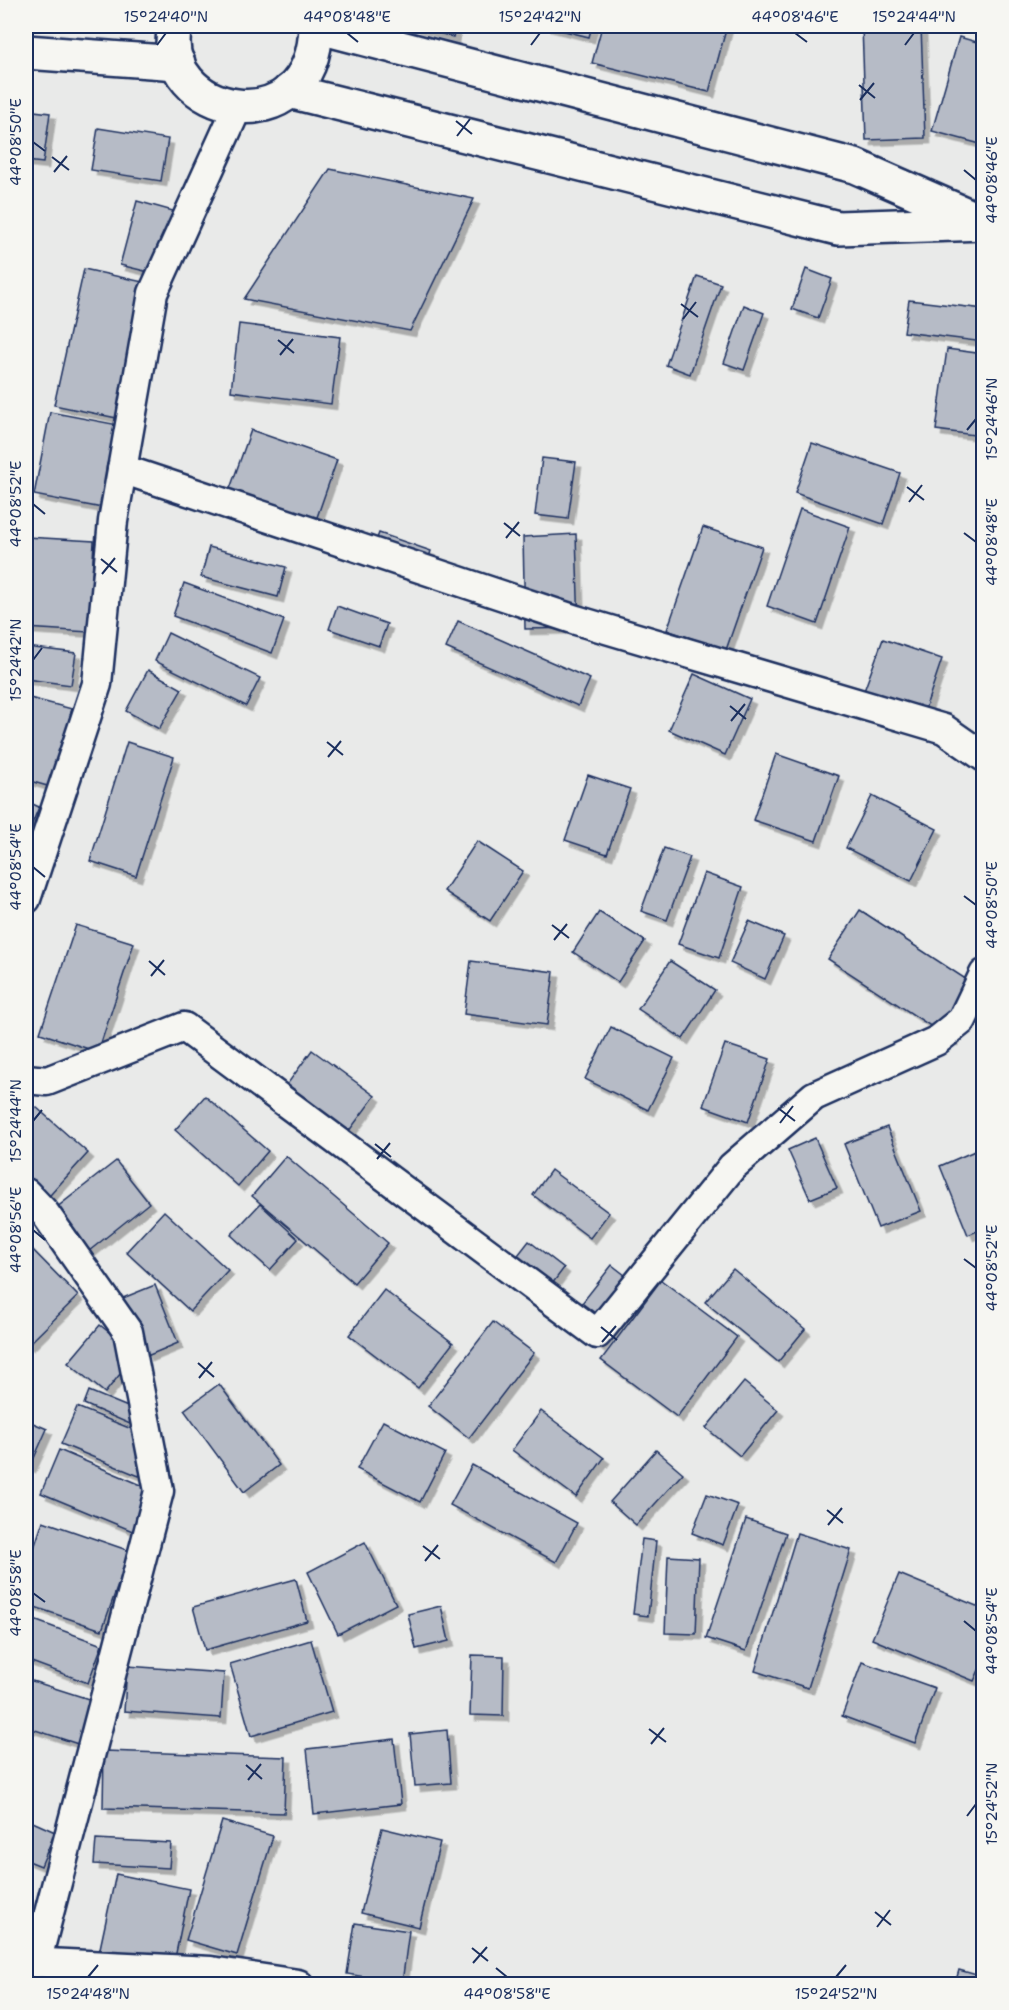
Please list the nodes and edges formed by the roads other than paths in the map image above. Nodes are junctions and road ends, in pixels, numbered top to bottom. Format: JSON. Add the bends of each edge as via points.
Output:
{"nodes":[{"id":1,"x":175,"y":26,"type":"edge"},
{"id":2,"x":316,"y":26,"type":"edge"},
{"id":3,"x":26,"y":52,"type":"edge"},
{"id":4,"x":178,"y":63,"type":"junction"},
{"id":5,"x":290,"y":91,"type":"junction"},
{"id":6,"x":237,"y":108,"type":"junction"},
{"id":7,"x":984,"y":223,"type":"edge"},
{"id":8,"x":122,"y":470,"type":"junction"},
{"id":9,"x":984,"y":758,"type":"edge"},
{"id":10,"x":26,"y":899,"type":"edge"},
{"id":11,"x":984,"y":974,"type":"edge"},
{"id":12,"x":26,"y":1079,"type":"edge"},
{"id":13,"x":26,"y":1193,"type":"edge"},
{"id":14,"x":31,"y":1963,"type":"edge"},
{"id":15,"x":210,"y":1978,"type":"edge"},
{"id":16,"x":298,"y":1984,"type":"edge"}],
"edges":[{"from":1,"to":4,"type":"street","via":[[172,34]]},
{"from":2,"to":5,"type":"street","via":[[306,73]]},
{"from":2,"to":7,"type":"street","via":[[855,166]]},
{"from":3,"to":4,"type":"street"},
{"from":4,"to":6,"type":"street","via":[[191,85],[212,100]]},
{"from":5,"to":6,"type":"street","via":[[265,105]]},
{"from":5,"to":7,"type":"street","via":[[838,228]]},
{"from":6,"to":8,"type":"street","via":[[153,292]]},
{"from":8,"to":9,"type":"street","via":[[576,620],[944,729]]},
{"from":8,"to":10,"type":"street","via":[[113,521],[97,684]]},
{"from":11,"to":12,"type":"street","via":[[962,1020],[936,1041],[814,1096],[732,1167],[597,1334],[184,1027],[47,1081]]},
{"from":13,"to":14,"type":"street","via":[[44,1212],[128,1332],[159,1491]]},
{"from":14,"to":15,"type":"street"},
{"from":15,"to":16,"type":"street"}]}
